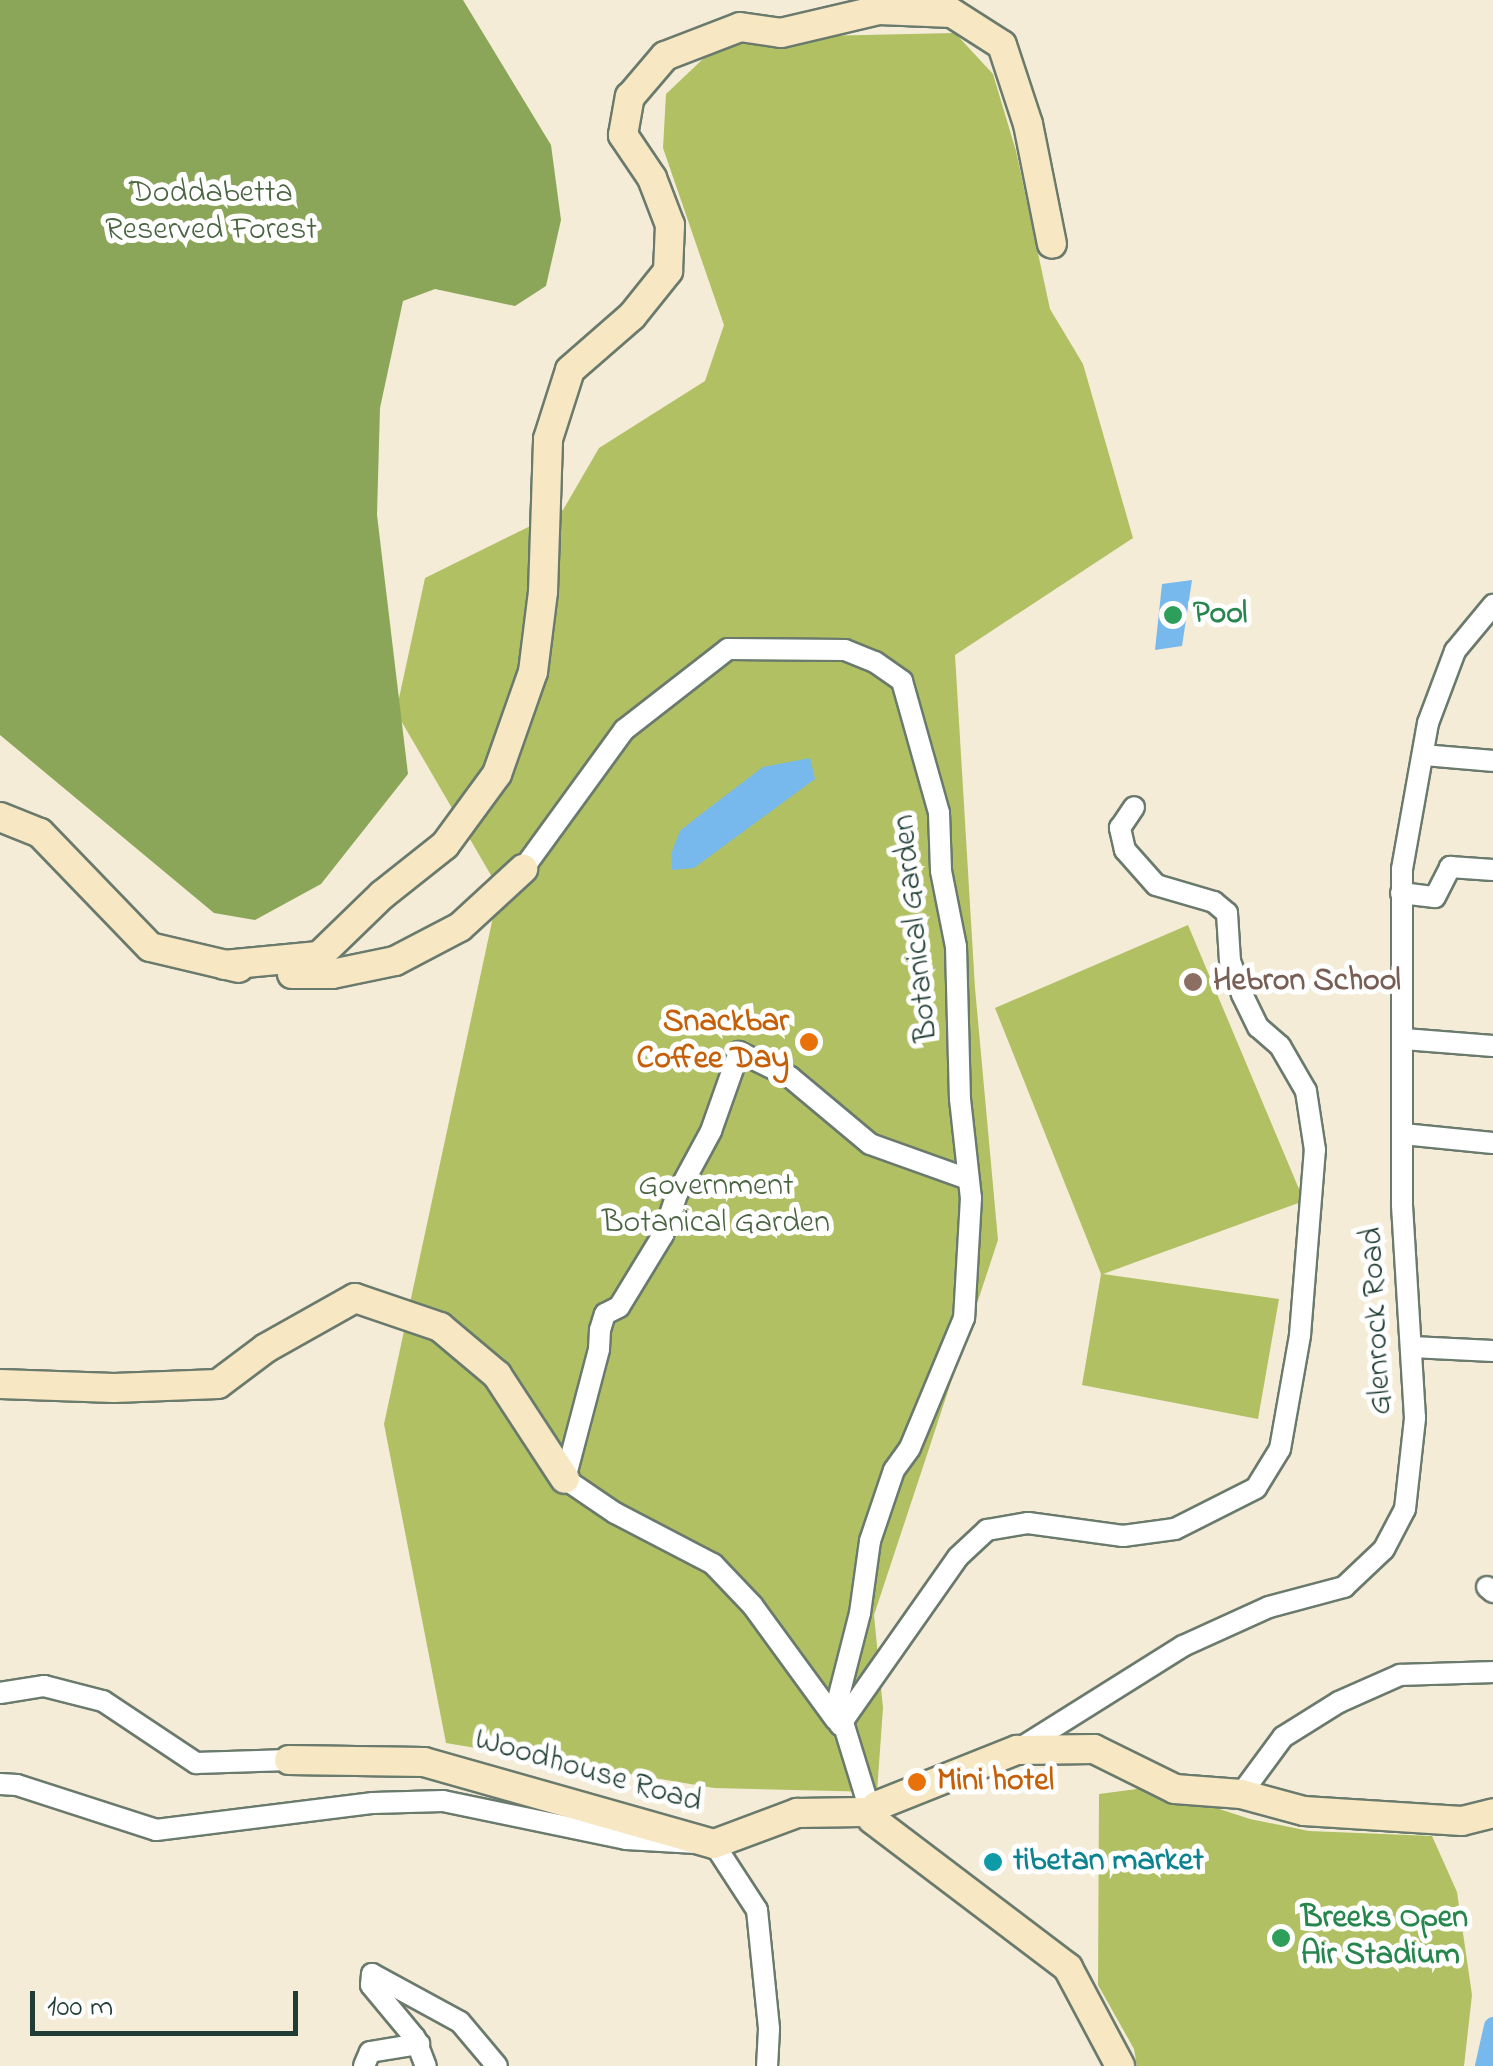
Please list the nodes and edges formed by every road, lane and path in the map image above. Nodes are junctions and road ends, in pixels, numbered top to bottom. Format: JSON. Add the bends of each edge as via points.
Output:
{"nodes":[{"id":1,"x":1052,"y":244,"type":"dead end"},
{"id":2,"x":1493,"y":605,"type":"edge"},
{"id":3,"x":1484,"y":628,"type":"edge"},
{"id":4,"x":1424,"y":755,"type":"junction"},
{"id":5,"x":1493,"y":761,"type":"edge"},
{"id":6,"x":1134,"y":807,"type":"dead end"},
{"id":7,"x":1,"y":816,"type":"edge"},
{"id":8,"x":523,"y":870,"type":"joint"},
{"id":9,"x":1493,"y":870,"type":"edge"},
{"id":10,"x":1401,"y":892,"type":"junction"},
{"id":11,"x":224,"y":965,"type":"junction"},
{"id":12,"x":1404,"y":1038,"type":"junction"},
{"id":13,"x":1493,"y":1046,"type":"edge"},
{"id":14,"x":1403,"y":1134,"type":"junction"},
{"id":15,"x":1493,"y":1143,"type":"edge"},
{"id":16,"x":968,"y":1179,"type":"junction"},
{"id":17,"x":1412,"y":1347,"type":"junction"},
{"id":18,"x":1493,"y":1351,"type":"edge"},
{"id":19,"x":0,"y":1384,"type":"edge"},
{"id":20,"x":566,"y":1479,"type":"junction"},
{"id":21,"x":1493,"y":1672,"type":"edge"},
{"id":22,"x":0,"y":1694,"type":"edge"},
{"id":23,"x":840,"y":1726,"type":"junction"},
{"id":24,"x":1017,"y":1750,"type":"junction"},
{"id":25,"x":289,"y":1760,"type":"joint"},
{"id":26,"x":0,"y":1784,"type":"edge"},
{"id":27,"x":1241,"y":1794,"type":"junction"},
{"id":28,"x":869,"y":1810,"type":"junction"},
{"id":29,"x":1493,"y":1813,"type":"edge"},
{"id":30,"x":714,"y":1844,"type":"junction"},
{"id":31,"x":419,"y":2044,"type":"junction"},
{"id":32,"x":364,"y":2066,"type":"edge"},
{"id":33,"x":426,"y":2066,"type":"edge"},
{"id":34,"x":497,"y":2066,"type":"edge"},
{"id":35,"x":767,"y":2066,"type":"edge"},
{"id":36,"x":1120,"y":2066,"type":"edge"}],
"edges":[{"from":1,"to":11,"type":"street","via":[[1028,124],[1002,44],[952,13],[879,10],[781,32],[740,26],[665,56],[630,98],[624,135],[652,178],[670,225],[668,272],[632,316],[570,370],[548,439],[533,672],[497,774],[445,845],[319,956]]},
{"from":2,"to":3,"type":"street","name":"Glenrock Road"},
{"from":3,"to":4,"type":"street","name":"Glenrock Road","via":[[1455,650],[1428,723]]},
{"from":4,"to":5,"type":"street"},
{"from":4,"to":10,"type":"street","name":"Glenrock Road"},
{"from":6,"to":23,"type":"street","via":[[1120,828],[1125,850],[1156,886],[1214,902],[1227,913],[1230,961],[1242,994],[1306,1092],[1315,1150],[1300,1335],[1280,1449],[1256,1488],[1175,1529],[1123,1536],[1028,1523],[988,1530],[958,1556]]},
{"from":7,"to":11,"type":"street","via":[[40,833],[150,948]]},
{"from":8,"to":11,"type":"street","via":[[460,927],[396,961],[332,974]]},
{"from":8,"to":16,"type":"street","name":"Botanical Garden","via":[[624,730],[728,649],[845,650],[888,671],[902,681],[940,813],[941,871],[956,947]]},
{"from":9,"to":10,"type":"street","via":[[1450,868],[1435,897]]},
{"from":10,"to":12,"type":"street","name":"Glenrock Road"},
{"from":12,"to":13,"type":"street"},
{"from":12,"to":14,"type":"street","name":"Glenrock Road"},
{"from":14,"to":15,"type":"street"},
{"from":14,"to":17,"type":"street","name":"Glenrock Road"},
{"from":16,"to":20,"type":"street","via":[[870,1144],[790,1077],[740,1052],[664,1235],[619,1307],[605,1314]]},
{"from":16,"to":23,"type":"street","name":"Botanical Garden","via":[[964,1318],[910,1448],[894,1470],[870,1542],[837,1703]]},
{"from":17,"to":18,"type":"street"},
{"from":17,"to":24,"type":"street","name":"Glenrock Road","via":[[1414,1418],[1405,1509],[1384,1550],[1344,1587],[1270,1607],[1183,1646]]},
{"from":19,"to":20,"type":"street","via":[[218,1384],[355,1298],[440,1327],[497,1375]]},
{"from":20,"to":23,"type":"street","name":"Botanical Garden","via":[[713,1564],[753,1606]]},
{"from":21,"to":27,"type":"street","via":[[1400,1675],[1339,1702],[1284,1737]]},
{"from":22,"to":25,"type":"street","via":[[44,1686],[103,1701],[196,1764]]},
{"from":23,"to":28,"type":"street","name":"Botanical Garden"},
{"from":24,"to":27,"type":"street","via":[[1094,1749],[1175,1789]]},
{"from":24,"to":28,"type":"street","name":"Woodhouse Road"},
{"from":25,"to":30,"type":"street","name":"Woodhouse Road","via":[[424,1762]]},
{"from":26,"to":30,"type":"street","via":[[156,1830],[373,1803],[443,1801],[626,1839]]},
{"from":27,"to":29,"type":"street","via":[[1304,1811],[1462,1821]]},
{"from":28,"to":30,"type":"street","name":"Woodhouse Road","via":[[797,1814]]},
{"from":28,"to":36,"type":"street","via":[[1068,1968]]},
{"from":30,"to":35,"type":"street","via":[[756,1910]]},
{"from":31,"to":32,"type":"street","via":[[370,2052]]},
{"from":31,"to":33,"type":"street"},
{"from":31,"to":34,"type":"street","via":[[372,1986],[372,1974],[460,2022]]}]}
